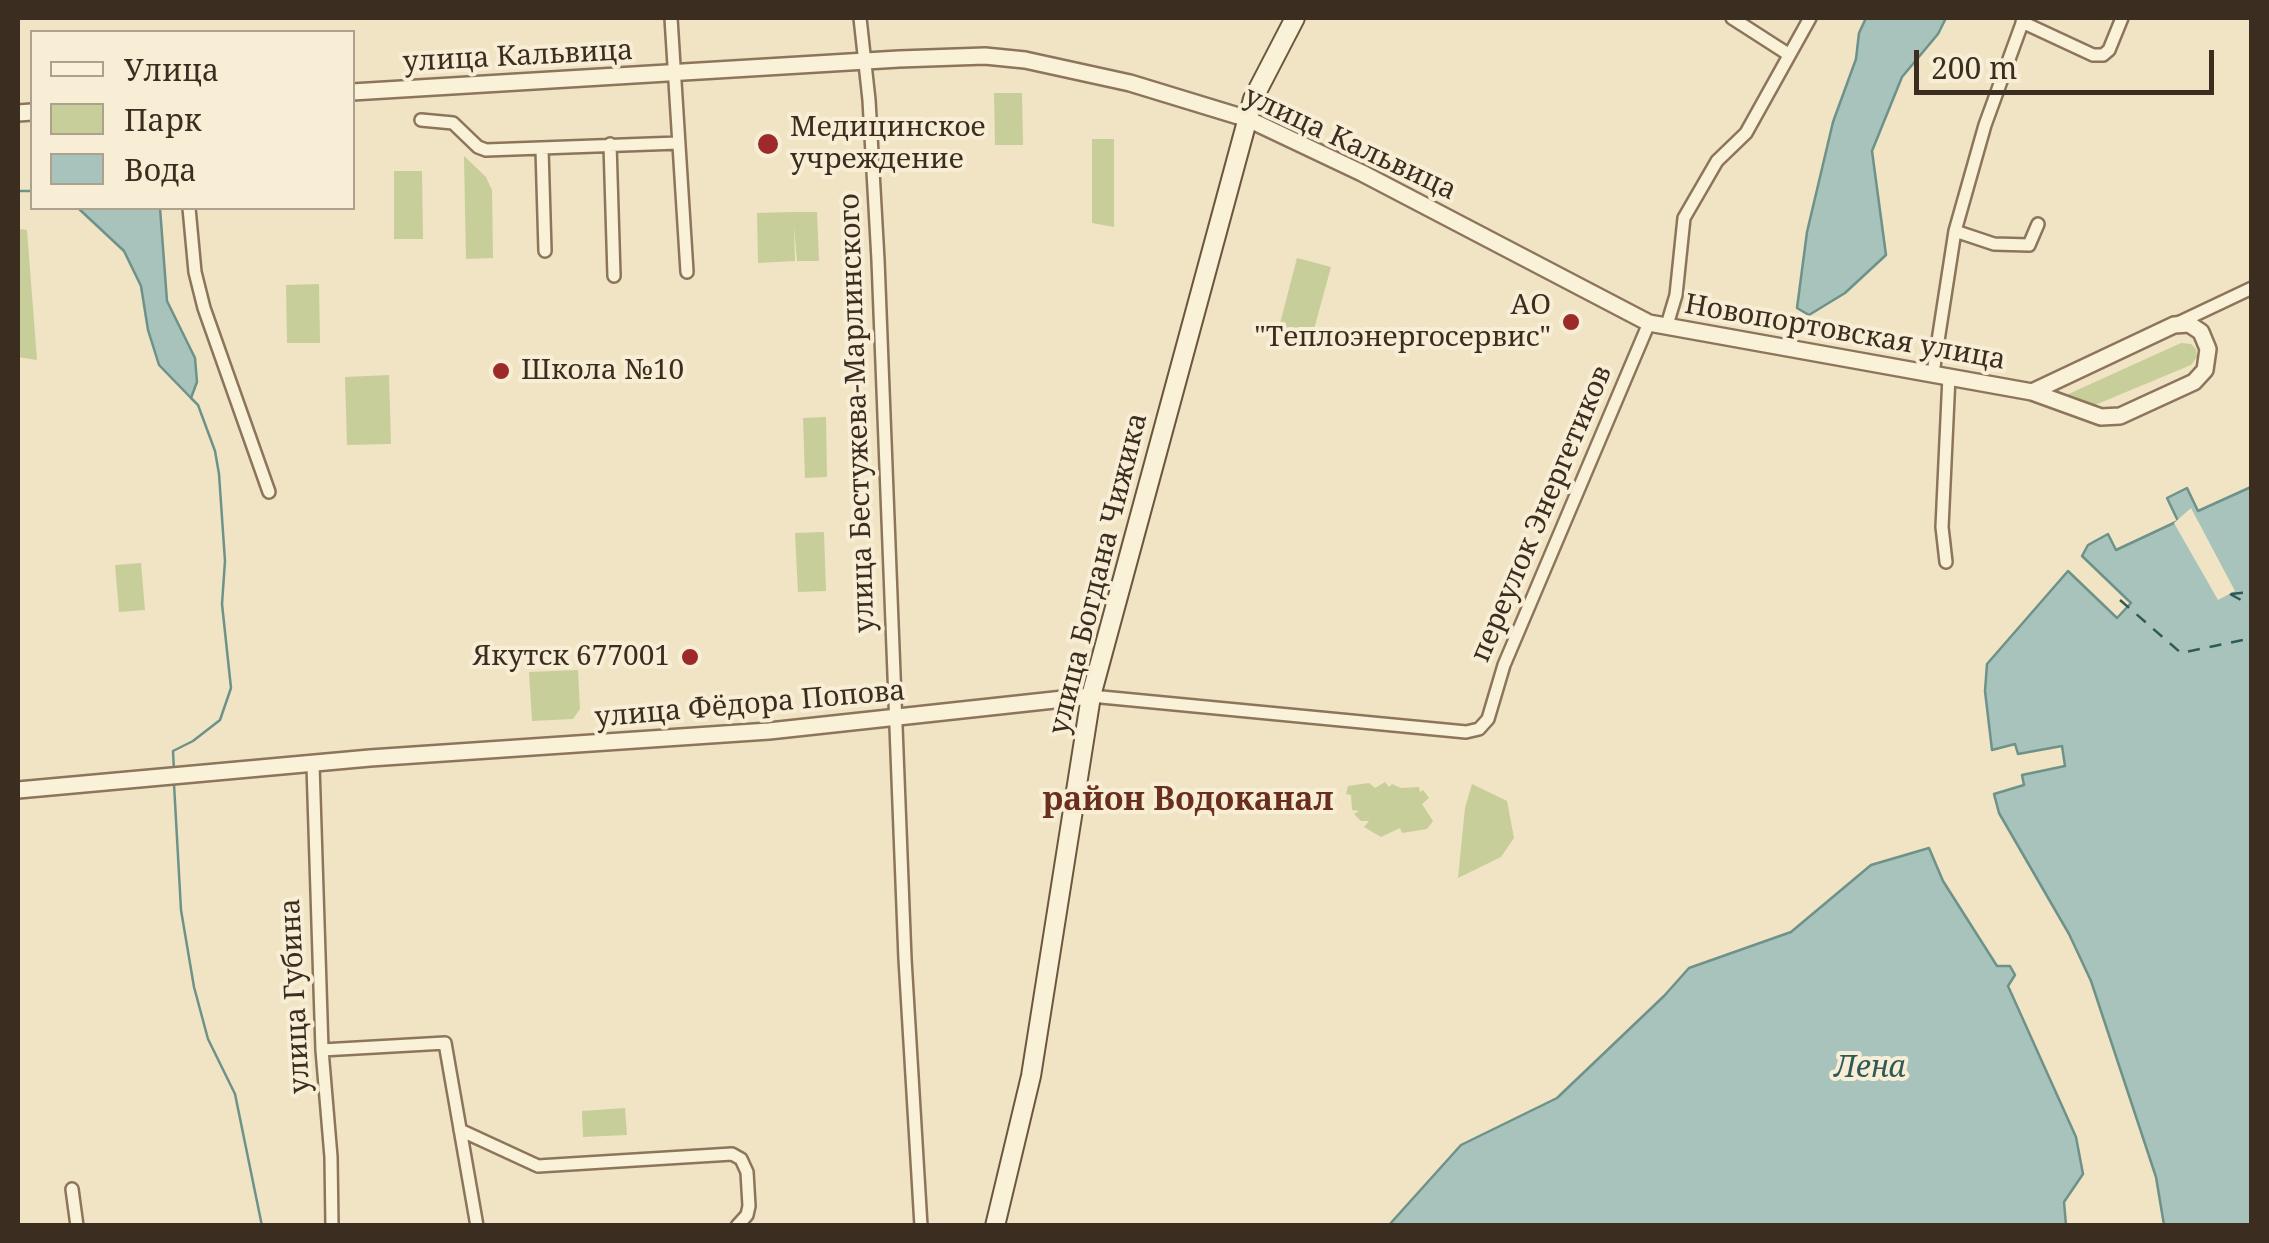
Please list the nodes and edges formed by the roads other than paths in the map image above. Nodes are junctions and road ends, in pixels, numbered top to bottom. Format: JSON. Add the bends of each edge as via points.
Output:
{"nodes":[{"id":1,"x":671,"y":18,"type":"edge"},
{"id":2,"x":860,"y":18,"type":"edge"},
{"id":3,"x":1295,"y":18,"type":"edge"},
{"id":4,"x":1732,"y":18,"type":"edge"},
{"id":5,"x":1810,"y":18,"type":"edge"},
{"id":6,"x":2122,"y":18,"type":"edge"},
{"id":7,"x":2023,"y":20,"type":"edge"},
{"id":8,"x":1788,"y":54,"type":"junction"},
{"id":9,"x":864,"y":61,"type":"junction"},
{"id":10,"x":674,"y":72,"type":"junction"},
{"id":11,"x":355,"y":92,"type":"edge"},
{"id":12,"x":1248,"y":119,"type":"junction"},
{"id":13,"x":422,"y":120,"type":"dead end"},
{"id":14,"x":678,"y":143,"type":"junction"},
{"id":15,"x":610,"y":144,"type":"junction"},
{"id":16,"x":542,"y":149,"type":"junction"},
{"id":17,"x":188,"y":210,"type":"edge"},
{"id":18,"x":2038,"y":224,"type":"dead end"},
{"id":19,"x":1954,"y":231,"type":"junction"},
{"id":20,"x":545,"y":250,"type":"dead end"},
{"id":21,"x":687,"y":272,"type":"dead end"},
{"id":22,"x":614,"y":276,"type":"dead end"},
{"id":23,"x":2252,"y":288,"type":"edge"},
{"id":24,"x":1649,"y":323,"type":"junction"},
{"id":25,"x":2174,"y":325,"type":"junction"},
{"id":26,"x":1667,"y":326,"type":"junction"},
{"id":27,"x":1941,"y":375,"type":"junction"},
{"id":28,"x":2032,"y":392,"type":"junction"},
{"id":29,"x":269,"y":492,"type":"dead end"},
{"id":30,"x":1946,"y":562,"type":"dead end"},
{"id":31,"x":1091,"y":696,"type":"junction"},
{"id":32,"x":895,"y":718,"type":"junction"},
{"id":33,"x":1484,"y":725,"type":"joint"},
{"id":34,"x":312,"y":764,"type":"junction"},
{"id":35,"x":18,"y":790,"type":"edge"},
{"id":36,"x":322,"y":1050,"type":"junction"},
{"id":37,"x":460,"y":1130,"type":"junction"},
{"id":38,"x":72,"y":1189,"type":"dead end"},
{"id":39,"x":77,"y":1226,"type":"edge"},
{"id":40,"x":332,"y":1226,"type":"edge"},
{"id":41,"x":476,"y":1226,"type":"edge"},
{"id":42,"x":737,"y":1226,"type":"edge"},
{"id":43,"x":921,"y":1226,"type":"edge"},
{"id":44,"x":996,"y":1226,"type":"edge"}],
"edges":[{"from":1,"to":10,"type":"street"},
{"from":2,"to":9,"type":"street","name":"улица Бестужева-Марлинского"},
{"from":3,"to":12,"type":"main road","name":"улица Богдана Чижика"},
{"from":4,"to":8,"type":"street"},
{"from":5,"to":8,"type":"street"},
{"from":6,"to":7,"type":"street","via":[[2103,55]]},
{"from":7,"to":19,"type":"street"},
{"from":8,"to":26,"type":"street","via":[[1746,133],[1717,162],[1684,218]]},
{"from":9,"to":10,"type":"street","name":"улица Кальвица"},
{"from":9,"to":12,"type":"street","name":"улица Кальвица","via":[[1024,60],[1130,82]]},
{"from":9,"to":32,"type":"street","name":"улица Бестужева-Марлинского"},
{"from":10,"to":11,"type":"street","name":"улица Кальвица"},
{"from":10,"to":14,"type":"street"},
{"from":12,"to":24,"type":"street","name":"улица Кальвица"},
{"from":12,"to":31,"type":"main road","name":"улица Богдана Чижика"},
{"from":13,"to":16,"type":"street","via":[[453,123],[486,150]]},
{"from":14,"to":15,"type":"street"},
{"from":14,"to":21,"type":"street"},
{"from":15,"to":16,"type":"street"},
{"from":15,"to":22,"type":"street"},
{"from":16,"to":20,"type":"street"},
{"from":17,"to":29,"type":"street","via":[[204,308]]},
{"from":18,"to":19,"type":"street","via":[[2030,246],[1994,244]]},
{"from":19,"to":27,"type":"street"},
{"from":23,"to":25,"type":"street"},
{"from":24,"to":26,"type":"street","name":"Новопортовская улица"},
{"from":24,"to":33,"type":"street","name":"переулок Энергетиков"},
{"from":25,"to":28,"type":"street","name":"Новопортовская улица"},
{"from":25,"to":28,"type":"street","name":"Новопортовская улица","via":[[2189,324],[2208,349],[2201,376],[2180,389],[2110,417]]},
{"from":26,"to":27,"type":"street","name":"Новопортовская улица"},
{"from":27,"to":28,"type":"street","name":"Новопортовская улица"},
{"from":27,"to":30,"type":"street"},
{"from":31,"to":32,"type":"street","name":"улица Фёдора Попова"},
{"from":31,"to":33,"type":"street","name":"улица Фёдора Попова","via":[[1466,732]]},
{"from":31,"to":44,"type":"main road","name":"улица Богдана Чижика","via":[[1031,1076]]},
{"from":32,"to":34,"type":"street","name":"улица Фёдора Попова"},
{"from":32,"to":43,"type":"street","name":"улица Бестужева-Марлинского"},
{"from":34,"to":35,"type":"street","name":"улица Фёдора Попова"},
{"from":34,"to":36,"type":"street","name":"улица Губина"},
{"from":36,"to":37,"type":"street","via":[[445,1043]]},
{"from":36,"to":40,"type":"street","name":"улица Губина"},
{"from":37,"to":41,"type":"street"},
{"from":37,"to":42,"type":"street","via":[[538,1166],[732,1154],[748,1172],[750,1206]]},
{"from":38,"to":39,"type":"street"}]}
